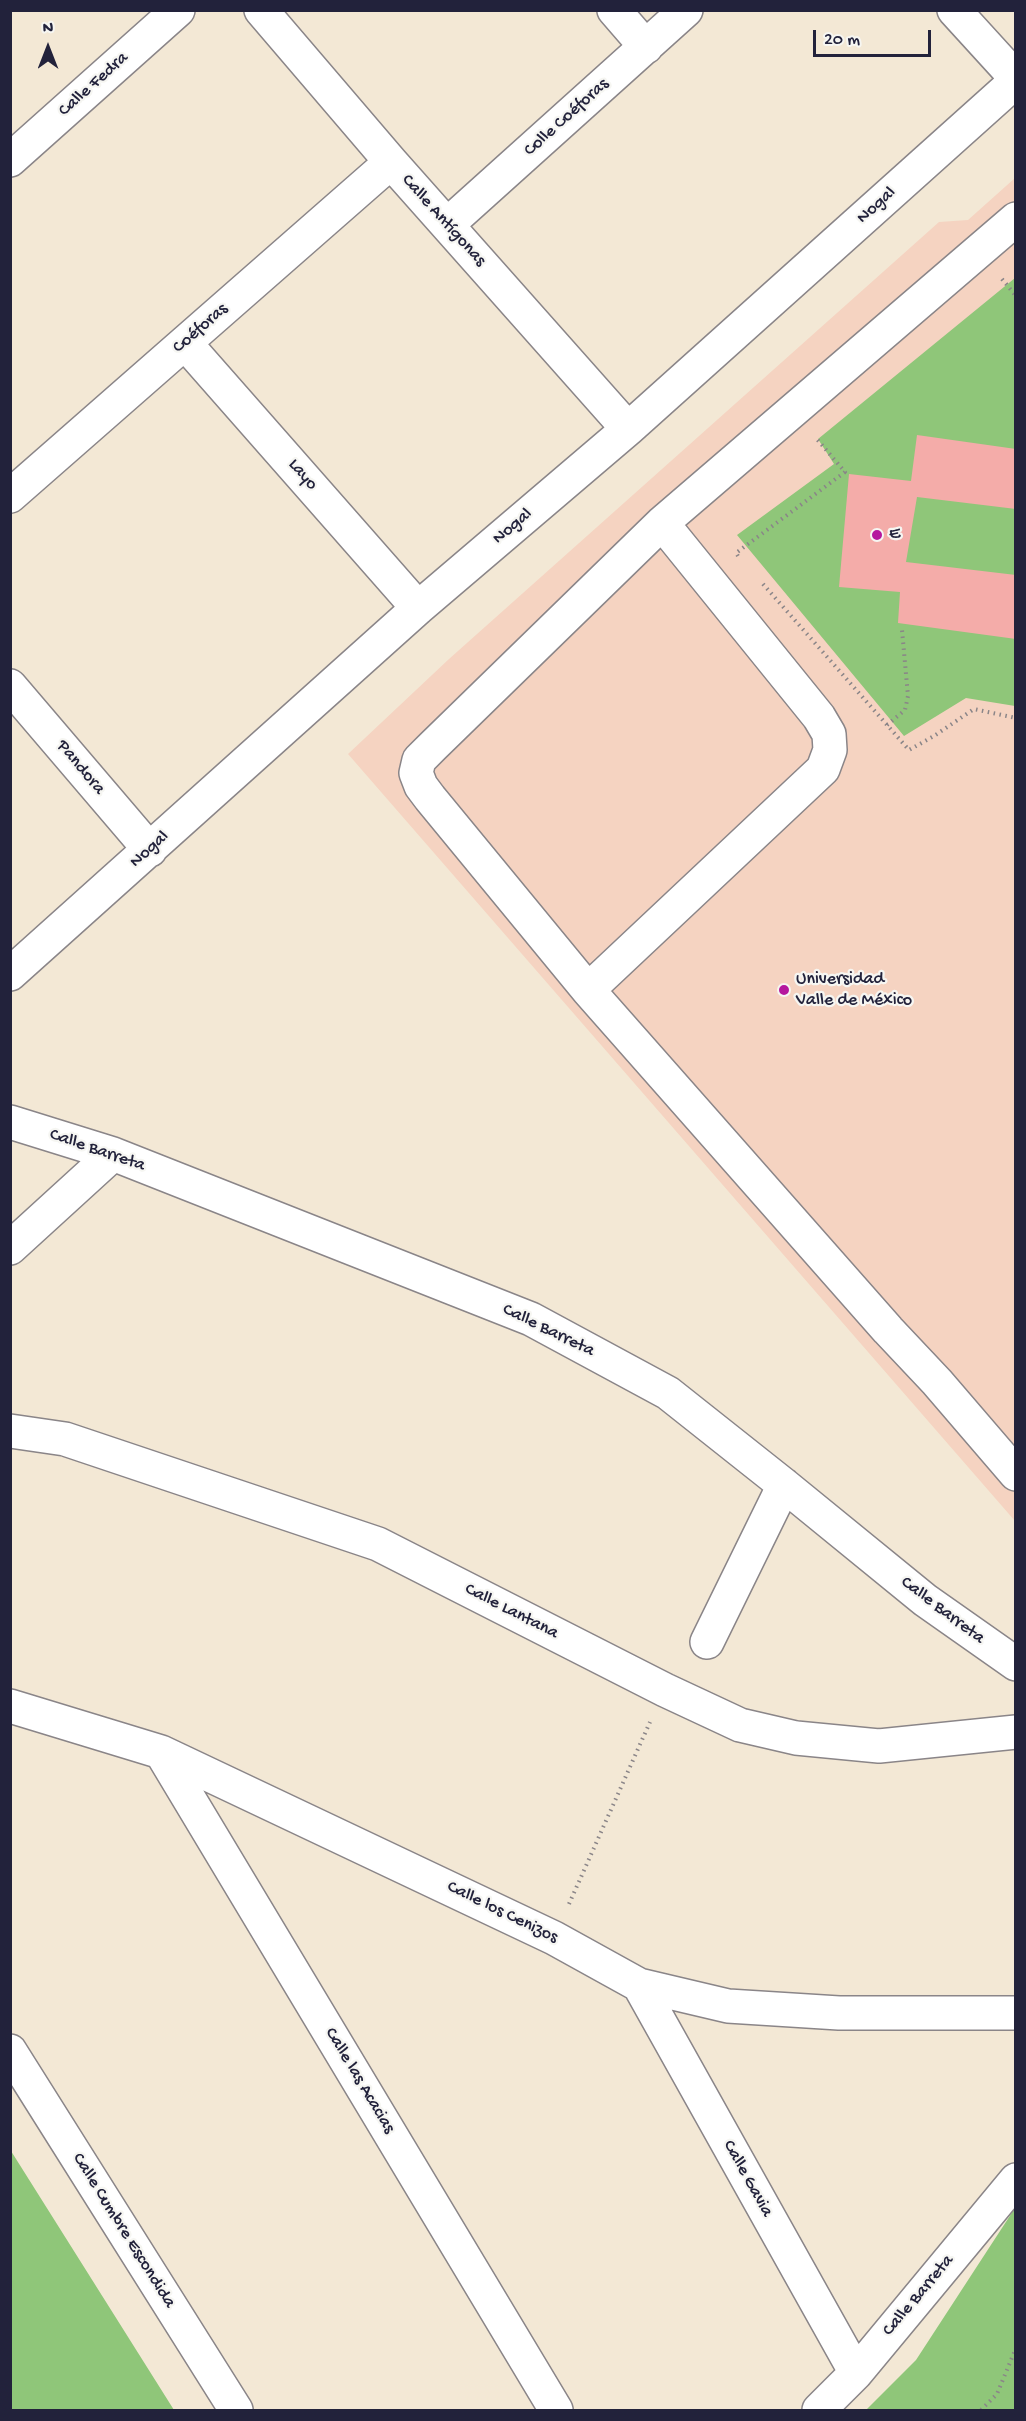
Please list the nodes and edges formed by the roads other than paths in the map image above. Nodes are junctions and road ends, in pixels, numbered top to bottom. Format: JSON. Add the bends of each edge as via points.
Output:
{"nodes":[{"id":1,"x":178,"y":10,"type":"edge"},
{"id":2,"x":261,"y":10,"type":"edge"},
{"id":3,"x":614,"y":10,"type":"edge"},
{"id":4,"x":686,"y":10,"type":"edge"},
{"id":5,"x":954,"y":10,"type":"edge"},
{"id":6,"x":646,"y":47,"type":"junction"},
{"id":7,"x":1016,"y":80,"type":"edge"},
{"id":8,"x":10,"y":159,"type":"edge"},
{"id":9,"x":391,"y":162,"type":"junction"},
{"id":10,"x":1016,"y":219,"type":"edge"},
{"id":11,"x":447,"y":225,"type":"junction"},
{"id":12,"x":185,"y":343,"type":"junction"},
{"id":13,"x":628,"y":429,"type":"junction"},
{"id":14,"x":10,"y":496,"type":"edge"},
{"id":15,"x":662,"y":524,"type":"junction"},
{"id":16,"x":418,"y":608,"type":"junction"},
{"id":17,"x":10,"y":686,"type":"edge"},
{"id":18,"x":150,"y":850,"type":"junction"},
{"id":19,"x":10,"y":974,"type":"edge"},
{"id":20,"x":588,"y":990,"type":"junction"},
{"id":21,"x":10,"y":1122,"type":"edge"},
{"id":22,"x":113,"y":1154,"type":"junction"},
{"id":23,"x":10,"y":1248,"type":"edge"},
{"id":24,"x":10,"y":1431,"type":"edge"},
{"id":25,"x":1016,"y":1474,"type":"edge"},
{"id":26,"x":784,"y":1485,"type":"junction"},
{"id":27,"x":707,"y":1642,"type":"dead end"},
{"id":28,"x":1016,"y":1664,"type":"edge"},
{"id":29,"x":10,"y":1706,"type":"edge"},
{"id":30,"x":1016,"y":1732,"type":"edge"},
{"id":31,"x":161,"y":1752,"type":"junction"},
{"id":32,"x":639,"y":1985,"type":"junction"},
{"id":33,"x":1016,"y":2013,"type":"edge"},
{"id":34,"x":10,"y":2051,"type":"edge"},
{"id":35,"x":1016,"y":2180,"type":"edge"},
{"id":36,"x":856,"y":2373,"type":"junction"},
{"id":37,"x":236,"y":2410,"type":"edge"},
{"id":38,"x":556,"y":2410,"type":"edge"},
{"id":39,"x":819,"y":2410,"type":"edge"}],
"edges":[{"from":1,"to":8,"type":"street","name":"Calle Fedra"},
{"from":2,"to":9,"type":"street","name":"Calle Antígonas"},
{"from":3,"to":6,"type":"street"},
{"from":4,"to":6,"type":"street","name":"Colle Coéforas"},
{"from":5,"to":7,"type":"street"},
{"from":6,"to":11,"type":"street","name":"Colle Coéforas"},
{"from":7,"to":13,"type":"street","name":"Nogal"},
{"from":9,"to":11,"type":"street","name":"Calle Antígonas"},
{"from":9,"to":12,"type":"street","name":"Coéforas"},
{"from":10,"to":15,"type":"street"},
{"from":11,"to":13,"type":"street","name":"Calle Antígonas"},
{"from":12,"to":14,"type":"street","name":"Coéforas"},
{"from":12,"to":16,"type":"street","name":"Layo"},
{"from":13,"to":16,"type":"street","name":"Nogal"},
{"from":15,"to":20,"type":"street","via":[[819,717],[829,734],[830,750],[823,769]]},
{"from":15,"to":20,"type":"street","via":[[419,760],[416,773],[430,798]]},
{"from":16,"to":18,"type":"street","name":"Nogal"},
{"from":17,"to":18,"type":"street","name":"Pandora"},
{"from":18,"to":19,"type":"street","name":"Nogal"},
{"from":20,"to":25,"type":"street"},
{"from":21,"to":22,"type":"street","name":"Calle Barreta"},
{"from":22,"to":23,"type":"street"},
{"from":22,"to":26,"type":"street","name":"Calle Barreta","via":[[531,1319],[668,1393]]},
{"from":24,"to":30,"type":"street","name":"Calle Lantana","via":[[65,1439],[378,1544],[740,1725],[796,1738],[879,1746]]},
{"from":26,"to":27,"type":"street"},
{"from":26,"to":28,"type":"street","name":"Calle Barreta","via":[[925,1600]]},
{"from":29,"to":31,"type":"street","name":"Calle los Cenizos"},
{"from":31,"to":32,"type":"street","name":"Calle los Cenizos","via":[[554,1938]]},
{"from":31,"to":38,"type":"street","name":"Calle las Acacias"},
{"from":32,"to":33,"type":"street","name":"Calle los Cenizos","via":[[728,2006],[839,2013]]},
{"from":32,"to":36,"type":"street","name":"Calle Gavia"},
{"from":34,"to":37,"type":"street","name":"Calle Cumbre Escondida"},
{"from":35,"to":36,"type":"street","name":"Calle Barreta"},
{"from":36,"to":39,"type":"street","name":"Calle Barreta"}]}
